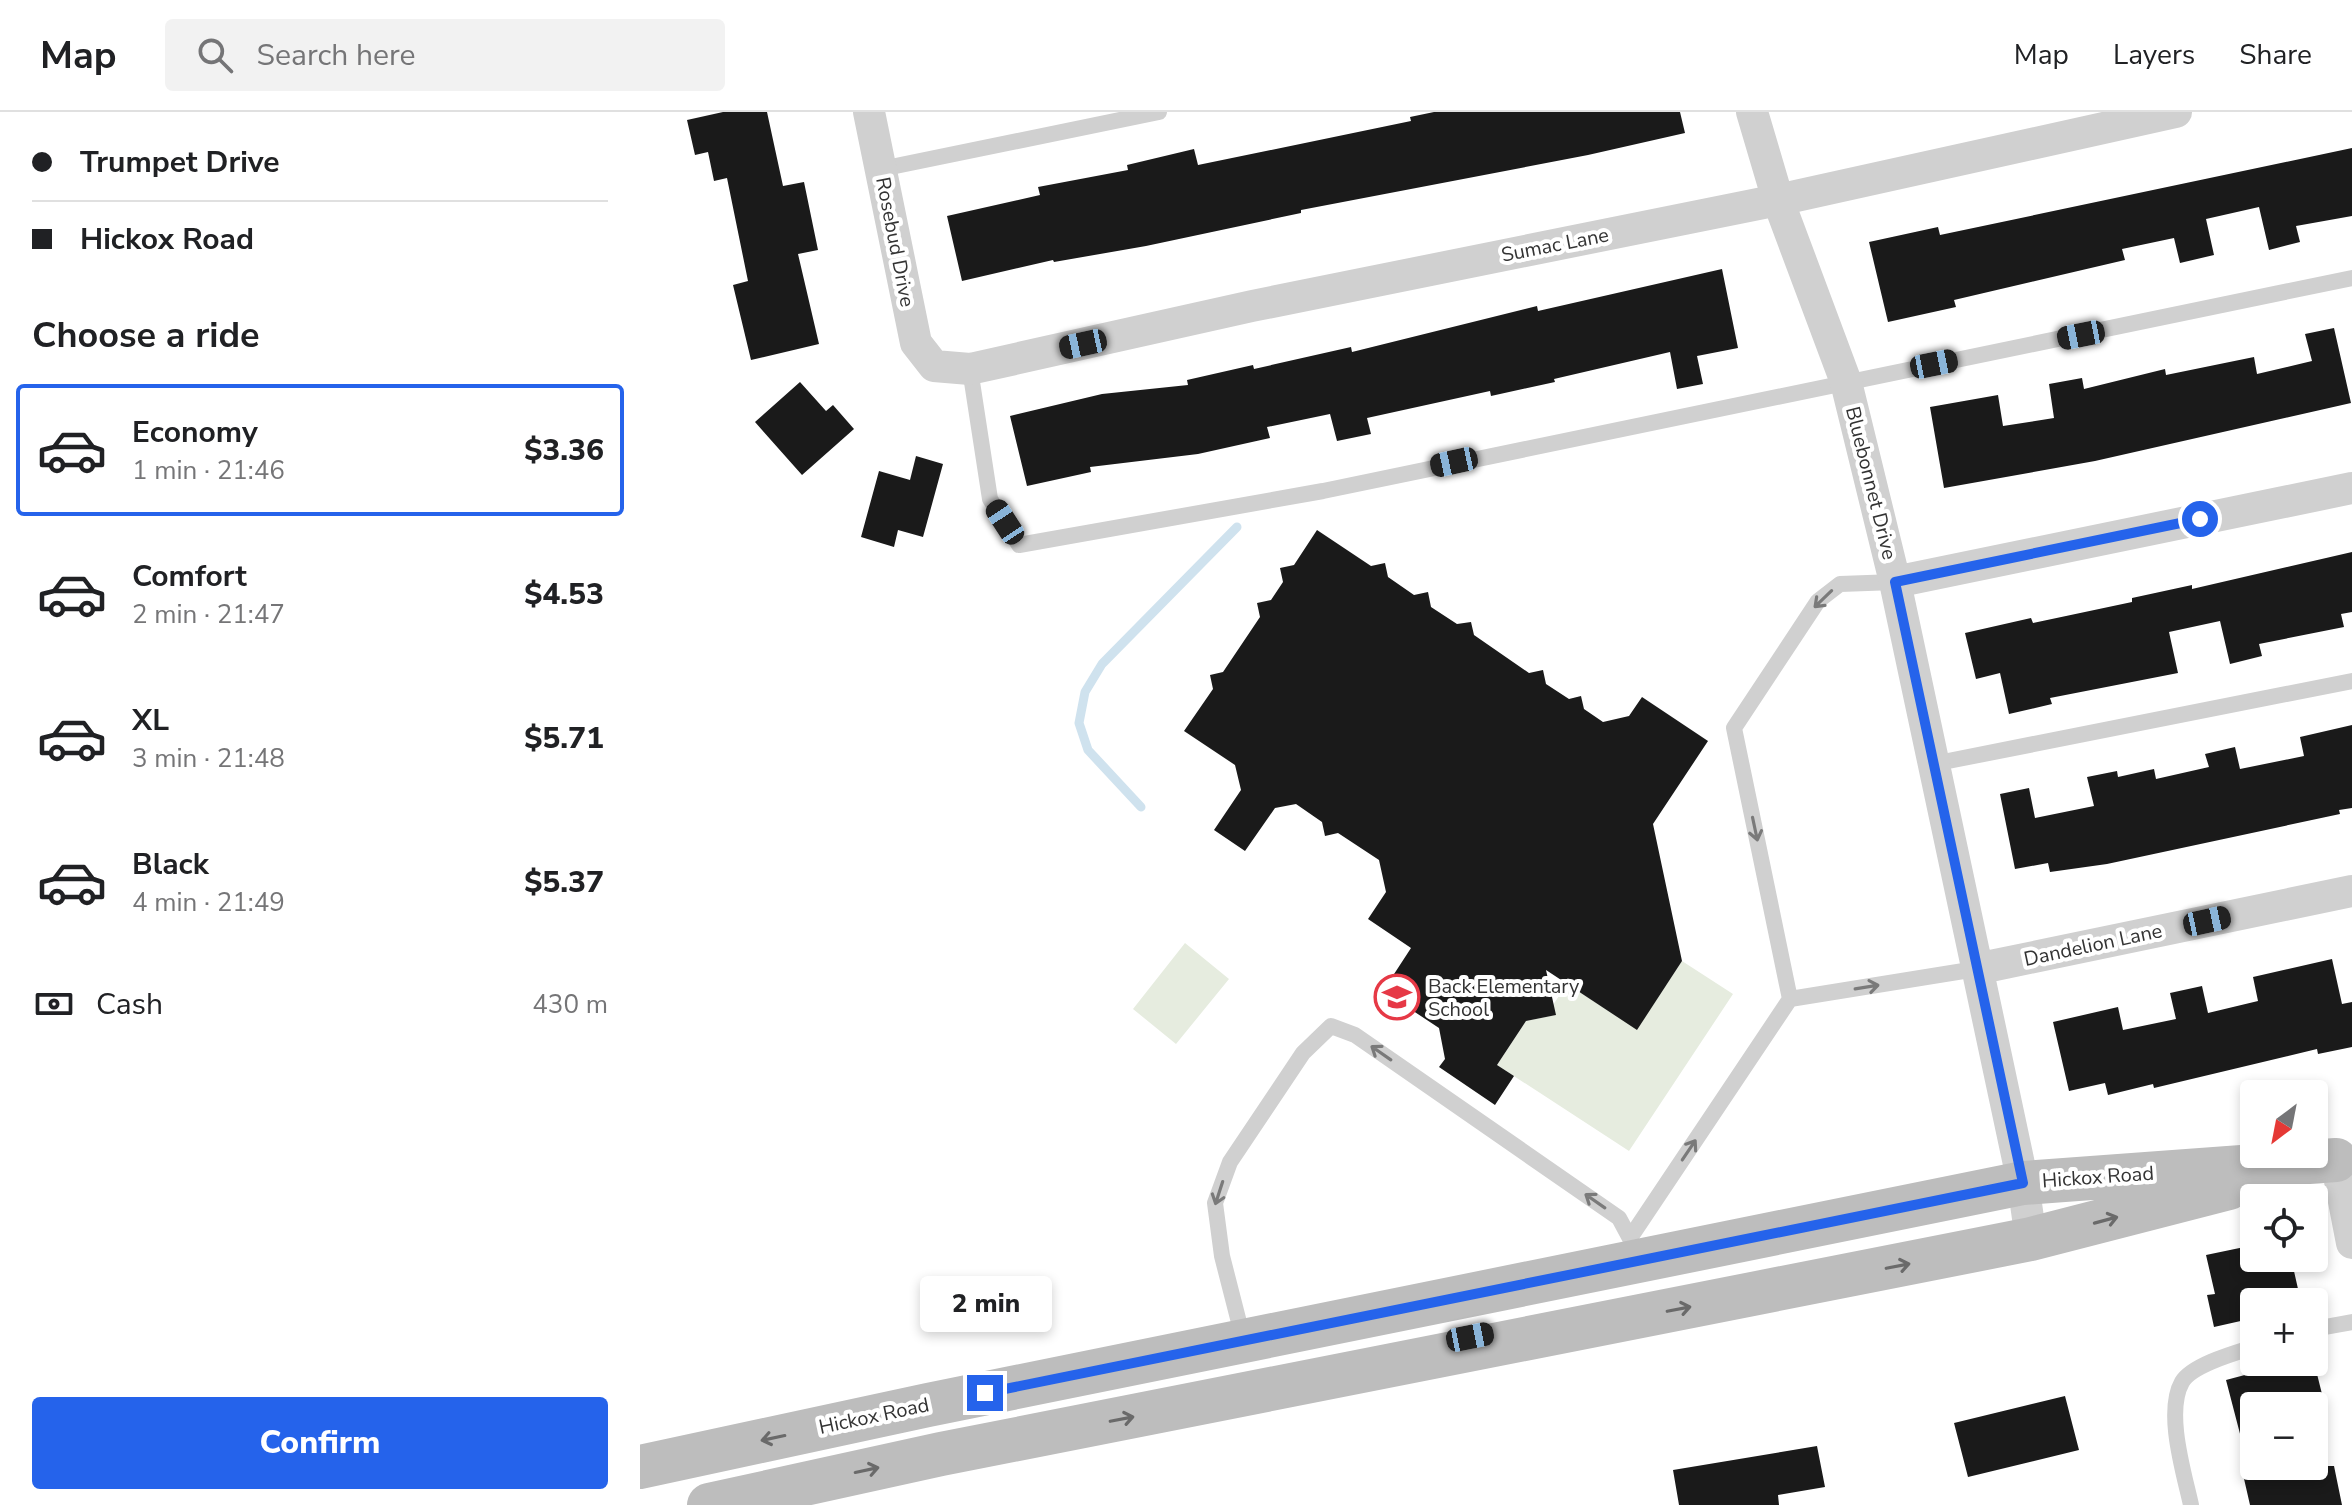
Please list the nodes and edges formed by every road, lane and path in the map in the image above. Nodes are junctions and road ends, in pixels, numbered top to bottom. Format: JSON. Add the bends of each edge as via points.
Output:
{"nodes":[{"id":1,"x":869,"y":112,"type":"edge"},
{"id":2,"x":1159,"y":112,"type":"edge"},
{"id":3,"x":1752,"y":112,"type":"edge"},
{"id":4,"x":2176,"y":112,"type":"edge"},
{"id":5,"x":881,"y":169,"type":"junction"},
{"id":6,"x":1778,"y":200,"type":"junction"},
{"id":7,"x":2352,"y":278,"type":"edge"},
{"id":8,"x":934,"y":366,"type":"joint"},
{"id":9,"x":970,"y":369,"type":"junction"},
{"id":10,"x":1846,"y":382,"type":"junction"},
{"id":11,"x":2352,"y":488,"type":"edge"},
{"id":12,"x":1895,"y":582,"type":"junction"},
{"id":13,"x":2352,"y":681,"type":"edge"},
{"id":14,"x":1933,"y":764,"type":"junction"},
{"id":15,"x":2352,"y":891,"type":"edge"},
{"id":16,"x":1976,"y":969,"type":"junction"},
{"id":17,"x":1790,"y":999,"type":"junction"},
{"id":18,"x":2344,"y":1158,"type":"edge"},
{"id":19,"x":2023,"y":1183,"type":"junction"},
{"id":20,"x":2031,"y":1239,"type":"junction"},
{"id":21,"x":2352,"y":1243,"type":"edge"},
{"id":22,"x":1636,"y":1249,"type":"junction"},
{"id":23,"x":2352,"y":1322,"type":"edge"},
{"id":24,"x":2328,"y":1326,"type":"edge"},
{"id":25,"x":1244,"y":1341,"type":"junction"},
{"id":26,"x":2240,"y":1352,"type":"edge"},
{"id":27,"x":1333,"y":1378,"type":"junction"},
{"id":28,"x":1257,"y":1392,"type":"junction"},
{"id":29,"x":640,"y":1467,"type":"edge"},
{"id":30,"x":709,"y":1505,"type":"edge"},
{"id":31,"x":2191,"y":1505,"type":"edge"}],
"edges":[{"from":1,"to":5,"type":"street","name":"Rosebud Drive"},
{"from":2,"to":5,"type":"lane"},
{"from":3,"to":6,"type":"street","name":"Bluebonnet Drive"},
{"from":4,"to":6,"type":"street","name":"Sumac Lane"},
{"from":5,"to":8,"type":"street","name":"Rosebud Drive","via":[[916,343]]},
{"from":6,"to":9,"type":"street","name":"Sumac Lane"},
{"from":6,"to":10,"type":"street","name":"Bluebonnet Drive"},
{"from":7,"to":10,"type":"lane"},
{"from":8,"to":9,"type":"street","name":"Sumac Lane"},
{"from":9,"to":10,"type":"lane","via":[[990,499],[1019,545],[1323,491]]},
{"from":10,"to":12,"type":"street","name":"Bluebonnet Drive"},
{"from":11,"to":12,"type":"street"},
{"from":12,"to":14,"type":"street","name":"Bluebonnet Drive"},
{"from":12,"to":17,"type":"lane","one_way":true,"via":[[1840,584],[1818,601],[1734,728]]},
{"from":13,"to":14,"type":"lane"},
{"from":14,"to":16,"type":"street","name":"Bluebonnet Drive"},
{"from":15,"to":16,"type":"street","name":"Dandelion Lane"},
{"from":17,"to":16,"type":"lane","one_way":true},
{"from":16,"to":19,"type":"street","name":"Bluebonnet Drive"},
{"from":22,"to":17,"type":"lane","one_way":true},
{"from":18,"to":19,"type":"street","name":"Hickox Road"},
{"from":20,"to":18,"type":"street","name":"Hickox Road","one_way":true},
{"from":18,"to":21,"type":"street"},
{"from":19,"to":20,"type":"street","name":"Bluebonnet Drive"},
{"from":19,"to":22,"type":"street","name":"Hickox Road"},
{"from":27,"to":20,"type":"street","name":"Hickox Road","one_way":true},
{"from":22,"to":25,"type":"street","name":"Hickox Road"},
{"from":22,"to":25,"type":"lane","one_way":true,"via":[[1619,1218],[1355,1035],[1331,1026],[1303,1053],[1230,1162],[1215,1203],[1222,1256]]},
{"from":22,"to":27,"type":"street","via":[[1635,1292],[1617,1309],[1352,1360]]},
{"from":23,"to":24,"type":"lane"},
{"from":25,"to":28,"type":"street"},
{"from":25,"to":29,"type":"street","name":"Hickox Road","one_way":true},
{"from":26,"to":31,"type":"lane","via":[[2201,1367],[2182,1381],[2174,1413]]},
{"from":27,"to":28,"type":"street","name":"Hickox Road"},
{"from":30,"to":28,"type":"street","name":"Hickox Road","one_way":true}]}
